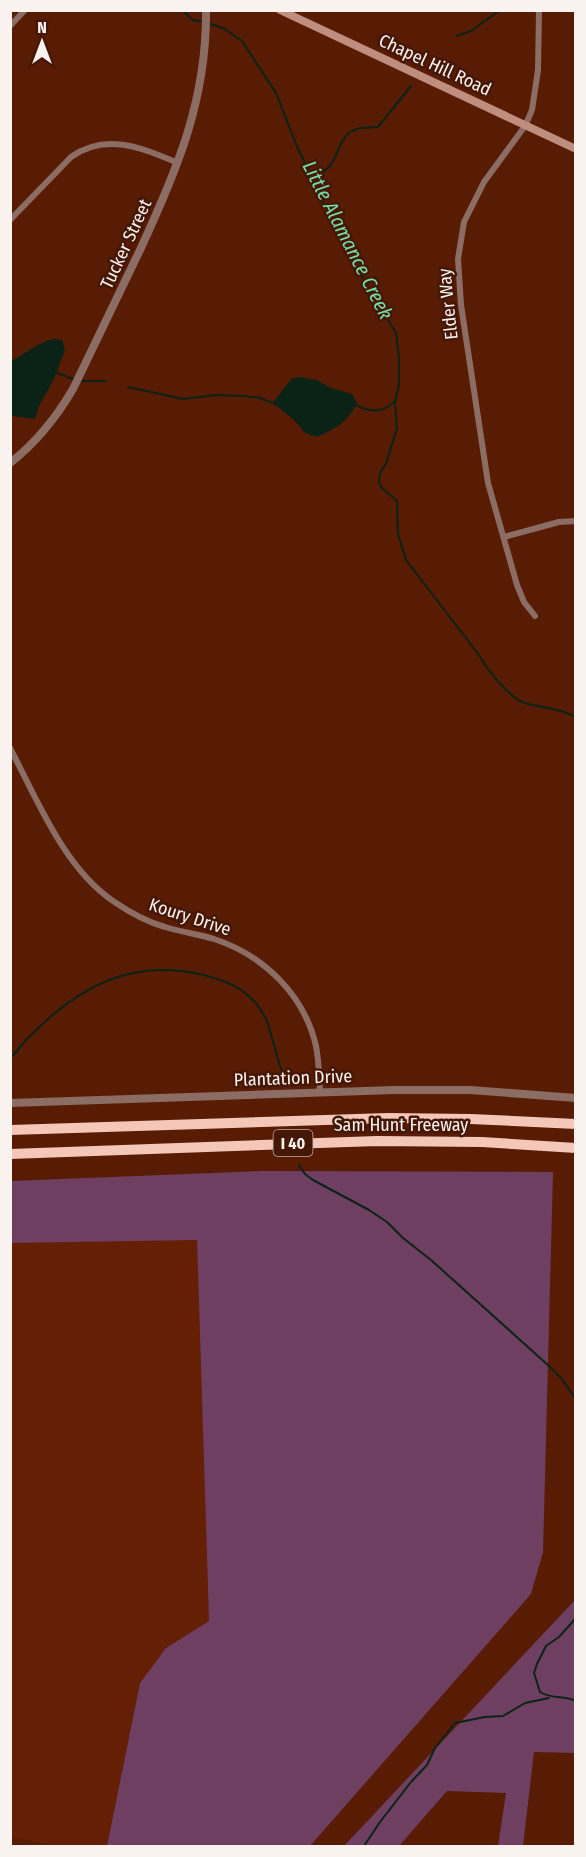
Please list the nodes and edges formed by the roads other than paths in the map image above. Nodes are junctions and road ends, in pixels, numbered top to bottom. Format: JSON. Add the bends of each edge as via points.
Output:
{"nodes":[{"id":1,"x":25,"y":10,"type":"edge"},
{"id":2,"x":280,"y":10,"type":"edge"},
{"id":3,"x":539,"y":10,"type":"edge"},
{"id":4,"x":206,"y":12,"type":"edge"},
{"id":5,"x":10,"y":26,"type":"edge"},
{"id":6,"x":525,"y":126,"type":"junction"},
{"id":7,"x":576,"y":149,"type":"edge"},
{"id":8,"x":178,"y":163,"type":"junction"},
{"id":9,"x":10,"y":220,"type":"edge"},
{"id":10,"x":10,"y":463,"type":"edge"},
{"id":11,"x":576,"y":521,"type":"edge"},
{"id":12,"x":504,"y":537,"type":"junction"},
{"id":13,"x":535,"y":616,"type":"dead end"},
{"id":14,"x":10,"y":748,"type":"edge"},
{"id":15,"x":320,"y":1091,"type":"junction"},
{"id":16,"x":576,"y":1098,"type":"edge"},
{"id":17,"x":10,"y":1103,"type":"edge"},
{"id":18,"x":576,"y":1124,"type":"edge"},
{"id":19,"x":10,"y":1130,"type":"edge"},
{"id":20,"x":576,"y":1148,"type":"edge"},
{"id":21,"x":10,"y":1154,"type":"edge"}],
"edges":[{"from":1,"to":5,"type":"street"},
{"from":2,"to":6,"type":"main road","name":"Chapel Hill Road"},
{"from":3,"to":6,"type":"street","name":"Elder Way","via":[[536,92]]},
{"from":4,"to":8,"type":"street","name":"Tucker Street","via":[[196,104]]},
{"from":6,"to":7,"type":"main road","name":"Chapel Hill Road"},
{"from":6,"to":12,"type":"street","name":"Elder Way","via":[[484,182],[464,222],[458,259],[461,305],[488,483]]},
{"from":8,"to":9,"type":"street","via":[[121,143],[87,148],[71,157]]},
{"from":8,"to":10,"type":"street","name":"Tucker Street","via":[[73,389],[36,440]]},
{"from":11,"to":12,"type":"street"},
{"from":12,"to":13,"type":"street","name":"Elder Way","via":[[517,585]]},
{"from":14,"to":15,"type":"street","name":"Koury Drive","via":[[62,846],[90,882],[112,901],[148,922],[233,946],[253,957],[286,986],[315,1045]]},
{"from":15,"to":16,"type":"street","name":"Plantation Drive","via":[[470,1090]]},
{"from":15,"to":17,"type":"street","name":"Plantation Drive"},
{"from":18,"to":19,"type":"highway","name":"Sam Hunt Freeway","number":"I 40","via":[[388,1118]]},
{"from":20,"to":21,"type":"highway","name":"Sam Hunt Freeway","number":"I 40","via":[[388,1140]]}]}
